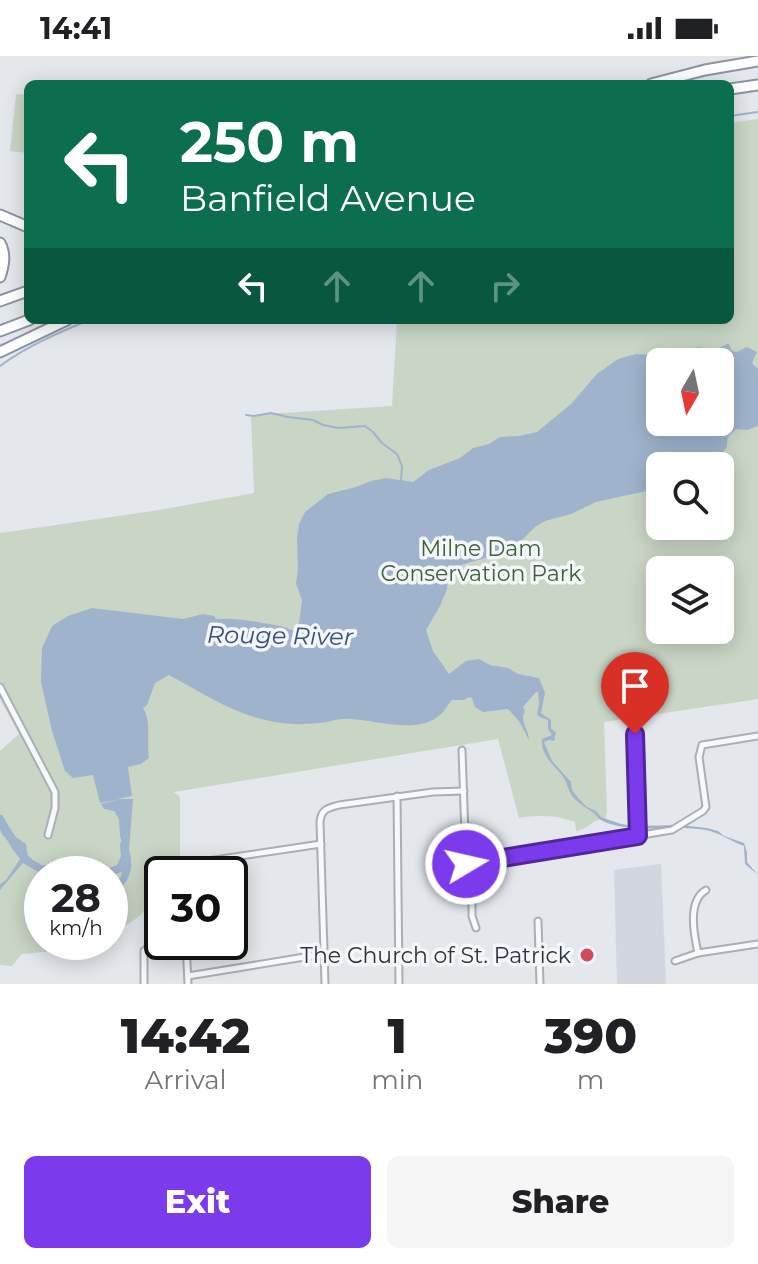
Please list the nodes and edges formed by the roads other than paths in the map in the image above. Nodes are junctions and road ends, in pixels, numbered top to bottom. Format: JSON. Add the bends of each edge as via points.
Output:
{"nodes":[{"id":1,"x":758,"y":61,"type":"edge"},
{"id":2,"x":666,"y":80,"type":"edge"},
{"id":3,"x":758,"y":85,"type":"edge"},
{"id":4,"x":734,"y":88,"type":"edge"},
{"id":5,"x":0,"y":215,"type":"edge"},
{"id":6,"x":24,"y":225,"type":"edge"},
{"id":7,"x":0,"y":243,"type":"edge"},
{"id":8,"x":0,"y":277,"type":"edge"},
{"id":9,"x":24,"y":292,"type":"edge"},
{"id":10,"x":0,"y":301,"type":"edge"},
{"id":11,"x":24,"y":322,"type":"edge"},
{"id":12,"x":59,"y":324,"type":"edge"},
{"id":13,"x":0,"y":331,"type":"edge"},
{"id":14,"x":0,"y":352,"type":"edge"},
{"id":15,"x":0,"y":687,"type":"edge"},
{"id":16,"x":636,"y":724,"type":"dead end"},
{"id":17,"x":758,"y":736,"type":"edge"},
{"id":18,"x":462,"y":750,"type":"dead end"},
{"id":19,"x":464,"y":791,"type":"junction"},
{"id":20,"x":397,"y":796,"type":"junction"},
{"id":21,"x":48,"y":835,"type":"dead end"},
{"id":22,"x":638,"y":836,"type":"junction"},
{"id":23,"x":321,"y":844,"type":"junction"},
{"id":24,"x":241,"y":856,"type":"edge"},
{"id":25,"x":466,"y":864,"type":"junction"},
{"id":26,"x":706,"y":890,"type":"dead end"},
{"id":27,"x":538,"y":921,"type":"dead end"},
{"id":28,"x":476,"y":928,"type":"dead end"},
{"id":29,"x":758,"y":944,"type":"edge"},
{"id":30,"x":698,"y":953,"type":"junction"},
{"id":31,"x":323,"y":954,"type":"junction"},
{"id":32,"x":144,"y":960,"type":"edge"},
{"id":33,"x":187,"y":960,"type":"edge"},
{"id":34,"x":675,"y":961,"type":"dead end"},
{"id":35,"x":188,"y":976,"type":"junction"},
{"id":36,"x":144,"y":984,"type":"edge"},
{"id":37,"x":188,"y":984,"type":"edge"},
{"id":38,"x":325,"y":984,"type":"edge"},
{"id":39,"x":399,"y":984,"type":"edge"},
{"id":40,"x":540,"y":984,"type":"edge"}],
"edges":[{"from":1,"to":2,"type":"highway"},
{"from":3,"to":4,"type":"highway"},
{"from":5,"to":6,"type":"highway"},
{"from":7,"to":8,"type":"highway"},
{"from":9,"to":10,"type":"highway"},
{"from":11,"to":13,"type":"highway"},
{"from":12,"to":14,"type":"highway"},
{"from":15,"to":21,"type":"street","via":[[55,792]]},
{"from":16,"to":22,"type":"street"},
{"from":17,"to":22,"type":"street","via":[[702,745],[705,810],[672,830]]},
{"from":18,"to":19,"type":"street"},
{"from":19,"to":20,"type":"street"},
{"from":19,"to":25,"type":"street"},
{"from":20,"to":23,"type":"street","via":[[326,808],[320,817]]},
{"from":20,"to":39,"type":"street"},
{"from":22,"to":25,"type":"street"},
{"from":23,"to":24,"type":"street"},
{"from":23,"to":31,"type":"street"},
{"from":25,"to":28,"type":"street"},
{"from":26,"to":30,"type":"street","via":[[695,905]]},
{"from":27,"to":40,"type":"street"},
{"from":29,"to":30,"type":"street"},
{"from":30,"to":34,"type":"street"},
{"from":31,"to":35,"type":"street"},
{"from":31,"to":38,"type":"street"},
{"from":32,"to":36,"type":"street"},
{"from":33,"to":35,"type":"street"},
{"from":35,"to":37,"type":"street"}]}
